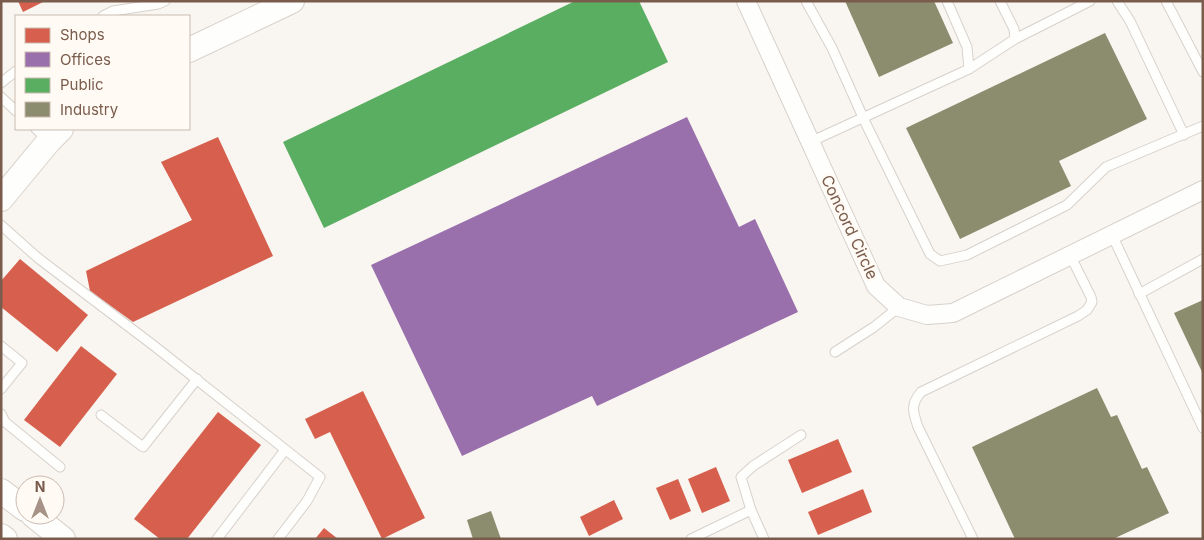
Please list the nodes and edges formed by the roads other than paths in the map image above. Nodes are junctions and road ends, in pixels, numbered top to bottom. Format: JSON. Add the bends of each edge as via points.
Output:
{"nodes":[{"id":1,"x":164,"y":1,"type":"edge"},
{"id":2,"x":292,"y":1,"type":"edge"},
{"id":3,"x":746,"y":1,"type":"edge"},
{"id":4,"x":806,"y":1,"type":"edge"},
{"id":5,"x":947,"y":1,"type":"edge"},
{"id":6,"x":1000,"y":1,"type":"edge"},
{"id":7,"x":1090,"y":1,"type":"edge"},
{"id":8,"x":1118,"y":1,"type":"edge"},
{"id":9,"x":1166,"y":1,"type":"edge"},
{"id":10,"x":105,"y":15,"type":"edge"},
{"id":11,"x":1015,"y":39,"type":"junction"},
{"id":12,"x":190,"y":50,"type":"edge"},
{"id":13,"x":969,"y":69,"type":"junction"},
{"id":14,"x":15,"y":72,"type":"edge"},
{"id":15,"x":1203,"y":72,"type":"edge"},
{"id":16,"x":1,"y":83,"type":"edge"},
{"id":17,"x":1,"y":97,"type":"edge"},
{"id":18,"x":15,"y":110,"type":"edge"},
{"id":19,"x":864,"y":118,"type":"junction"},
{"id":20,"x":1203,"y":126,"type":"edge"},
{"id":21,"x":49,"y":133,"type":"edge"},
{"id":22,"x":1184,"y":135,"type":"junction"},
{"id":23,"x":810,"y":142,"type":"junction"},
{"id":24,"x":1203,"y":190,"type":"edge"},
{"id":25,"x":1,"y":199,"type":"edge"},
{"id":26,"x":1,"y":226,"type":"edge"},
{"id":27,"x":1112,"y":235,"type":"junction"},
{"id":28,"x":1070,"y":255,"type":"junction"},
{"id":29,"x":1203,"y":259,"type":"edge"},
{"id":30,"x":1140,"y":294,"type":"junction"},
{"id":31,"x":899,"y":307,"type":"junction"},
{"id":32,"x":1,"y":346,"type":"edge"},
{"id":33,"x":835,"y":352,"type":"dead end"},
{"id":34,"x":197,"y":379,"type":"junction"},
{"id":35,"x":1,"y":389,"type":"edge"},
{"id":36,"x":1,"y":414,"type":"edge"},
{"id":37,"x":101,"y":414,"type":"dead end"},
{"id":38,"x":1203,"y":428,"type":"edge"},
{"id":39,"x":801,"y":435,"type":"dead end"},
{"id":40,"x":285,"y":450,"type":"junction"},
{"id":41,"x":60,"y":467,"type":"dead end"},
{"id":42,"x":1,"y":491,"type":"edge"},
{"id":43,"x":15,"y":502,"type":"edge"},
{"id":44,"x":751,"y":510,"type":"junction"},
{"id":45,"x":46,"y":525,"type":"edge"},
{"id":46,"x":1,"y":536,"type":"edge"},
{"id":47,"x":5,"y":539,"type":"edge"},
{"id":48,"x":63,"y":539,"type":"edge"},
{"id":49,"x":217,"y":539,"type":"edge"},
{"id":50,"x":278,"y":539,"type":"edge"},
{"id":51,"x":691,"y":539,"type":"edge"},
{"id":52,"x":764,"y":539,"type":"edge"},
{"id":53,"x":973,"y":539,"type":"edge"}],
"edges":[{"from":1,"to":10,"type":"lane"},
{"from":2,"to":12,"type":"street"},
{"from":3,"to":23,"type":"street","name":"Concord Circle"},
{"from":4,"to":19,"type":"lane"},
{"from":5,"to":13,"type":"lane","via":[[967,47]]},
{"from":6,"to":11,"type":"lane"},
{"from":7,"to":11,"type":"lane"},
{"from":8,"to":22,"type":"lane"},
{"from":9,"to":15,"type":"lane"},
{"from":11,"to":13,"type":"lane"},
{"from":13,"to":19,"type":"lane"},
{"from":14,"to":16,"type":"lane"},
{"from":17,"to":18,"type":"lane"},
{"from":19,"to":22,"type":"lane","via":[[930,254],[940,261],[967,255],[1068,205],[1106,167]]},
{"from":19,"to":23,"type":"lane"},
{"from":20,"to":22,"type":"lane"},
{"from":21,"to":25,"type":"street"},
{"from":23,"to":31,"type":"street","name":"Concord Circle","via":[[876,286]]},
{"from":24,"to":27,"type":"street","name":"Concord Circle"},
{"from":26,"to":34,"type":"lane"},
{"from":27,"to":28,"type":"street","name":"Concord Circle"},
{"from":27,"to":30,"type":"lane"},
{"from":28,"to":31,"type":"street","name":"Concord Circle","via":[[953,313],[927,315]]},
{"from":28,"to":53,"type":"lane","via":[[1091,297],[1087,310],[921,392],[915,400],[914,416],[918,427]]},
{"from":29,"to":30,"type":"lane"},
{"from":30,"to":38,"type":"lane"},
{"from":31,"to":33,"type":"lane","via":[[874,328]]},
{"from":32,"to":35,"type":"lane","via":[[22,362]]},
{"from":34,"to":37,"type":"lane","via":[[143,447]]},
{"from":34,"to":40,"type":"lane"},
{"from":36,"to":41,"type":"lane","via":[[5,422]]},
{"from":39,"to":44,"type":"lane","via":[[741,477]]},
{"from":40,"to":49,"type":"lane"},
{"from":40,"to":50,"type":"lane","via":[[320,477],[307,501]]},
{"from":42,"to":43,"type":"street"},
{"from":44,"to":51,"type":"lane"},
{"from":44,"to":52,"type":"lane"},
{"from":45,"to":48,"type":"street"},
{"from":46,"to":47,"type":"street"}]}
